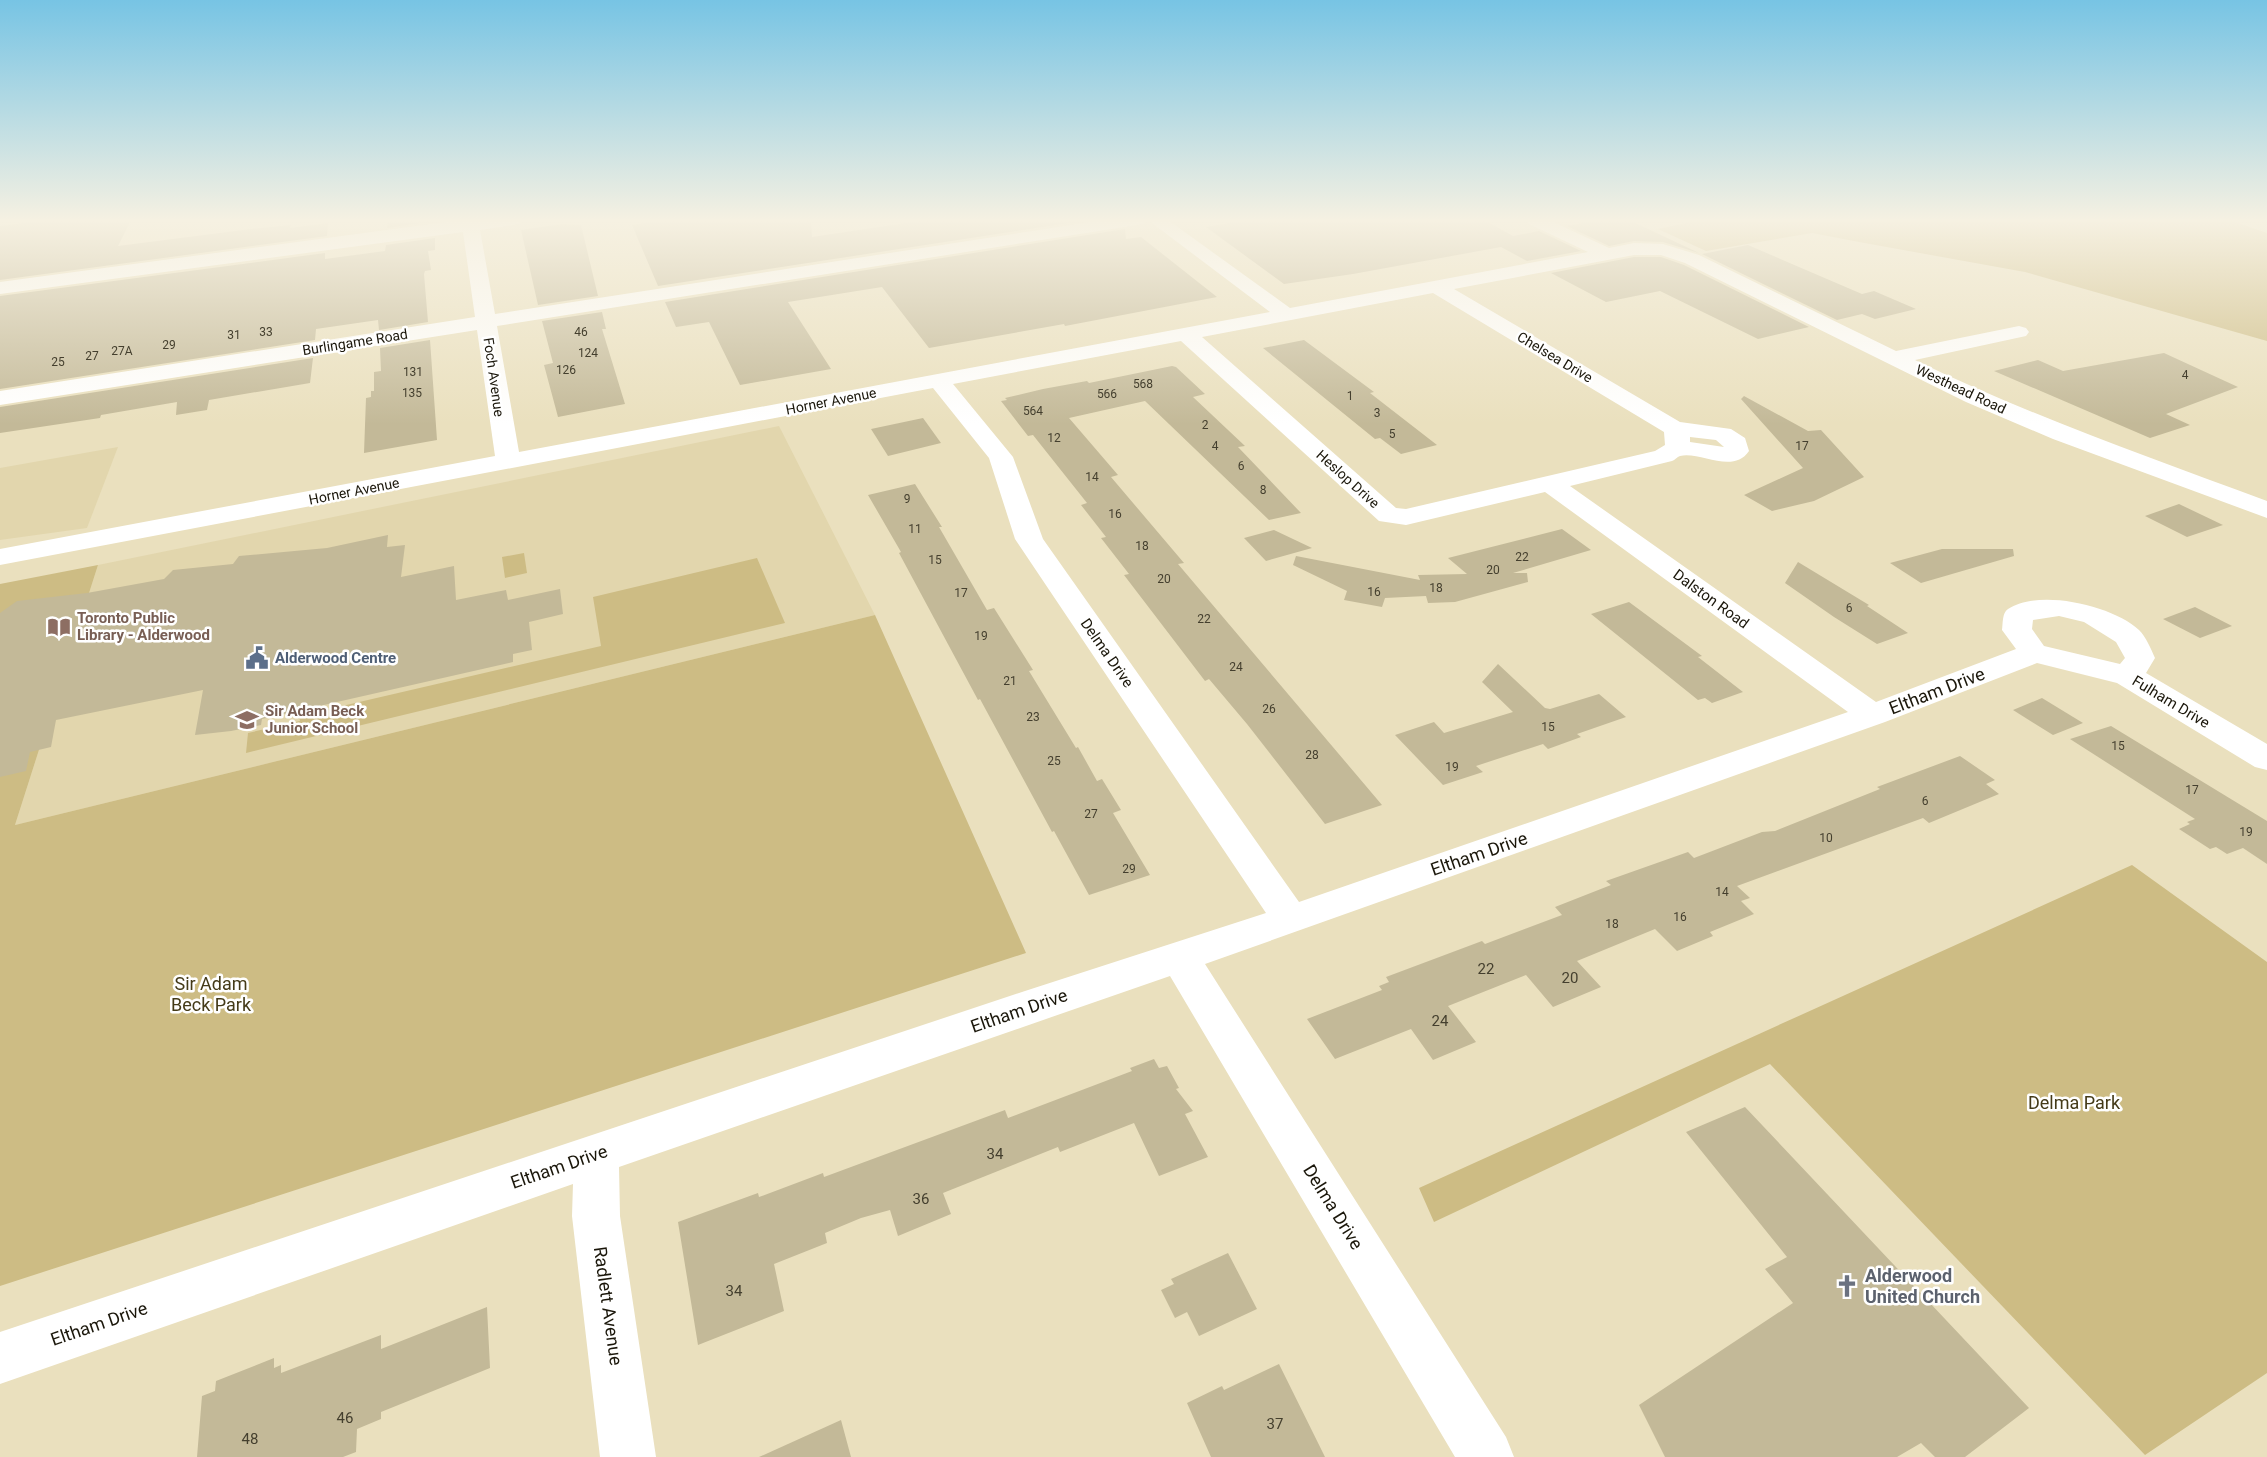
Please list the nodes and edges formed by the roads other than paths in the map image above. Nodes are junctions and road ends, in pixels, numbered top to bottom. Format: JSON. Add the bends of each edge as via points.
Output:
{"nodes":[{"id":1,"x":481,"y":288,"type":"edge"},
{"id":2,"x":699,"y":288,"type":"edge"},
{"id":3,"x":1250,"y":288,"type":"edge"},
{"id":4,"x":1425,"y":288,"type":"edge"},
{"id":5,"x":1439,"y":288,"type":"edge"},
{"id":6,"x":1751,"y":288,"type":"edge"},
{"id":7,"x":1286,"y":314,"type":"junction"},
{"id":8,"x":487,"y":321,"type":"junction"},
{"id":9,"x":2019,"y":332,"type":"dead end"},
{"id":10,"x":1185,"y":333,"type":"junction"},
{"id":11,"x":1892,"y":358,"type":"junction"},
{"id":12,"x":938,"y":380,"type":"junction"},
{"id":13,"x":0,"y":398,"type":"edge"},
{"id":14,"x":508,"y":462,"type":"junction"},
{"id":15,"x":1549,"y":483,"type":"junction"},
{"id":16,"x":2267,"y":510,"type":"edge"},
{"id":17,"x":0,"y":557,"type":"edge"},
{"id":18,"x":2052,"y":657,"type":"junction"},
{"id":19,"x":2128,"y":676,"type":"junction"},
{"id":20,"x":1873,"y":715,"type":"junction"},
{"id":21,"x":2267,"y":759,"type":"edge"},
{"id":22,"x":1291,"y":920,"type":"junction"},
{"id":23,"x":1180,"y":958,"type":"junction"},
{"id":24,"x":596,"y":1154,"type":"junction"},
{"id":25,"x":0,"y":1358,"type":"edge"},
{"id":26,"x":628,"y":1457,"type":"edge"},
{"id":27,"x":1486,"y":1457,"type":"edge"}],
"edges":[{"from":1,"to":8,"type":"street","name":"Foch Avenue"},
{"from":2,"to":8,"type":"street","name":"Burlingame Road"},
{"from":3,"to":7,"type":"street"},
{"from":4,"to":7,"type":"street","name":"Horner Avenue"},
{"from":5,"to":15,"type":"street","name":"Chelsea Drive","via":[[1676,438],[1663,456]]},
{"from":6,"to":11,"type":"street","name":"Westhead Road"},
{"from":7,"to":10,"type":"street","name":"Horner Avenue"},
{"from":8,"to":13,"type":"street","name":"Burlingame Road"},
{"from":8,"to":14,"type":"street","name":"Foch Avenue"},
{"from":9,"to":11,"type":"street"},
{"from":10,"to":12,"type":"street","name":"Horner Avenue"},
{"from":10,"to":15,"type":"street","name":"Heslop Drive","via":[[1388,515],[1406,517]]},
{"from":11,"to":16,"type":"street","name":"Westhead Road","via":[[2061,434]]},
{"from":12,"to":14,"type":"street","name":"Horner Avenue"},
{"from":12,"to":22,"type":"street","name":"Delma Drive","via":[[1001,457],[1029,538]]},
{"from":14,"to":17,"type":"street","name":"Horner Avenue"},
{"from":15,"to":20,"type":"street","name":"Dalston Road"},
{"from":18,"to":19,"type":"street","name":"Fulham Drive"},
{"from":18,"to":19,"type":"street","via":[[2017,630],[2018,615],[2060,607],[2094,616],[2128,636],[2140,658]]},
{"from":18,"to":20,"type":"street","name":"Eltham Drive"},
{"from":19,"to":21,"type":"street","name":"Fulham Drive"},
{"from":20,"to":22,"type":"street","name":"Eltham Drive"},
{"from":22,"to":23,"type":"street","name":"Eltham Drive"},
{"from":23,"to":24,"type":"street","name":"Eltham Drive"},
{"from":23,"to":27,"type":"street","name":"Delma Drive"},
{"from":24,"to":25,"type":"street","name":"Eltham Drive"},
{"from":24,"to":26,"type":"street","name":"Radlett Avenue","via":[[596,1216]]}]}
